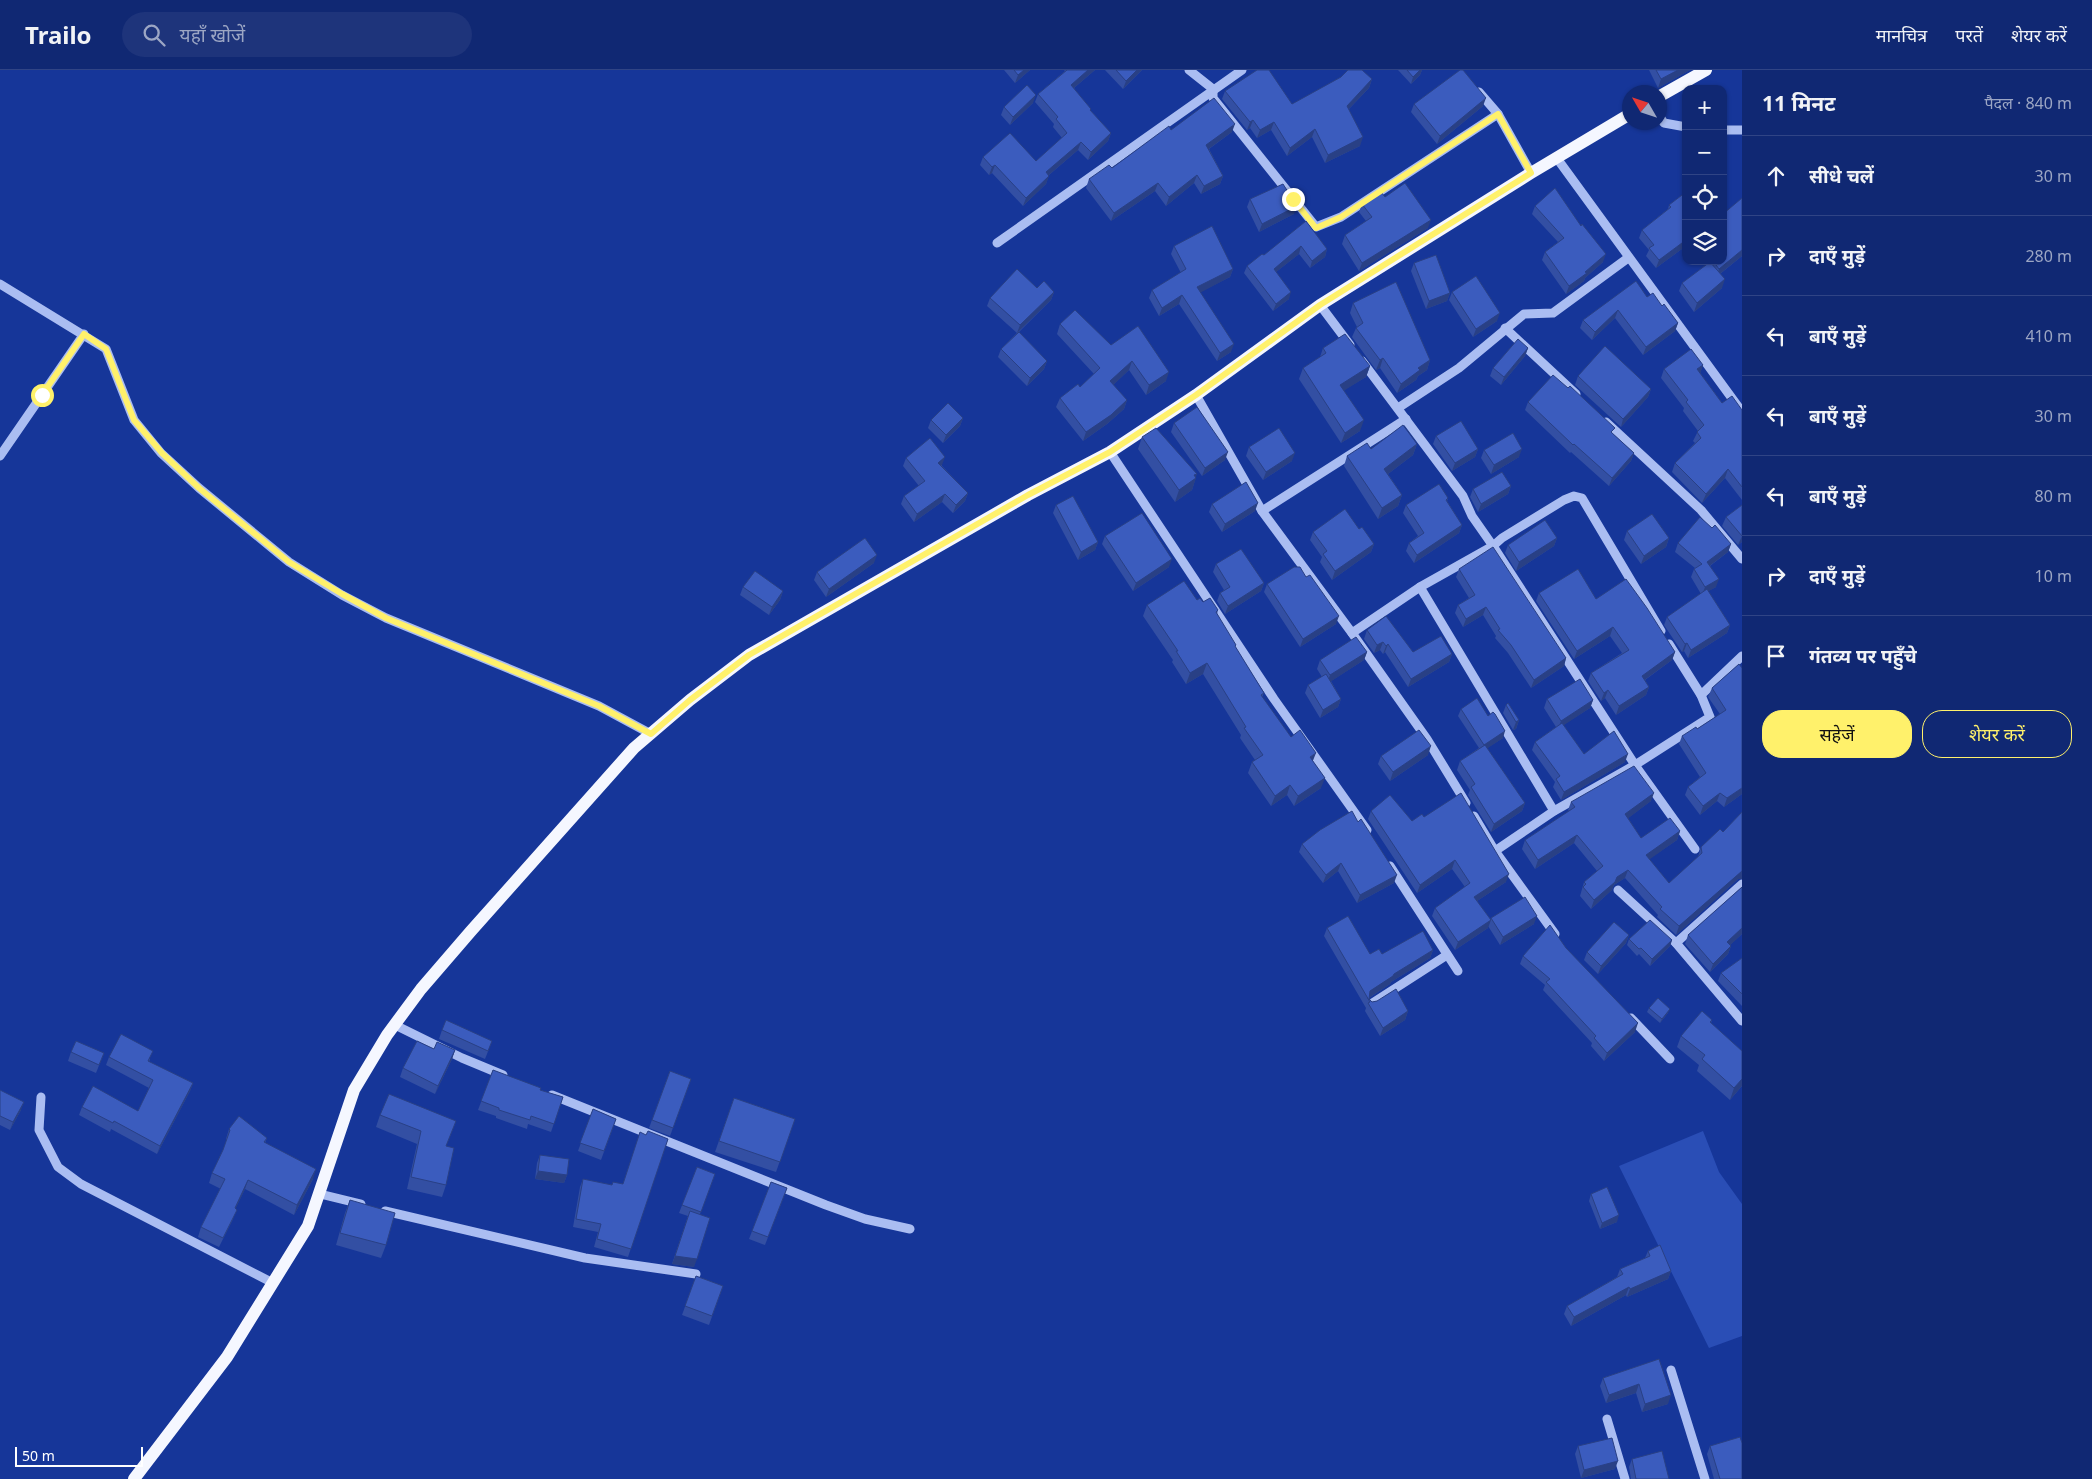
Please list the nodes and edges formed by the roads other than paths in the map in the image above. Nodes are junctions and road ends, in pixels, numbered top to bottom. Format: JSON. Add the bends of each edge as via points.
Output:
{"nodes":[{"id":1,"x":1189,"y":70,"type":"edge"},
{"id":2,"x":1242,"y":70,"type":"edge"},
{"id":3,"x":1706,"y":70,"type":"edge"},
{"id":4,"x":1473,"y":84,"type":"edge"},
{"id":5,"x":1213,"y":89,"type":"junction"},
{"id":6,"x":1667,"y":92,"type":"edge"},
{"id":7,"x":1498,"y":114,"type":"junction"},
{"id":8,"x":1622,"y":119,"type":"edge"},
{"id":9,"x":1667,"y":124,"type":"edge"},
{"id":10,"x":1682,"y":126,"type":"edge"},
{"id":11,"x":1727,"y":130,"type":"edge"},
{"id":12,"x":1742,"y":130,"type":"edge"},
{"id":13,"x":1556,"y":157,"type":"junction"},
{"id":14,"x":1531,"y":173,"type":"junction"},
{"id":15,"x":997,"y":243,"type":"dead end"},
{"id":16,"x":1628,"y":258,"type":"junction"},
{"id":17,"x":0,"y":284,"type":"edge"},
{"id":18,"x":1320,"y":305,"type":"junction"},
{"id":19,"x":1505,"y":328,"type":"junction"},
{"id":20,"x":84,"y":334,"type":"junction"},
{"id":21,"x":1196,"y":395,"type":"junction"},
{"id":22,"x":1585,"y":402,"type":"edge"},
{"id":23,"x":1398,"y":408,"type":"junction"},
{"id":24,"x":1742,"y":412,"type":"edge"},
{"id":25,"x":1600,"y":416,"type":"edge"},
{"id":26,"x":1406,"y":419,"type":"junction"},
{"id":27,"x":1110,"y":452,"type":"junction"},
{"id":28,"x":0,"y":456,"type":"edge"},
{"id":29,"x":1262,"y":511,"type":"junction"},
{"id":30,"x":1493,"y":546,"type":"junction"},
{"id":31,"x":1742,"y":559,"type":"edge"},
{"id":32,"x":1420,"y":587,"type":"junction"},
{"id":33,"x":1352,"y":633,"type":"junction"},
{"id":34,"x":1742,"y":656,"type":"edge"},
{"id":35,"x":1701,"y":695,"type":"junction"},
{"id":36,"x":651,"y":734,"type":"junction"},
{"id":37,"x":1635,"y":765,"type":"junction"},
{"id":38,"x":1554,"y":811,"type":"junction"},
{"id":39,"x":1371,"y":835,"type":"edge"},
{"id":40,"x":1695,"y":849,"type":"dead end"},
{"id":41,"x":1495,"y":851,"type":"junction"},
{"id":42,"x":1386,"y":859,"type":"edge"},
{"id":43,"x":1742,"y":884,"type":"edge"},
{"id":44,"x":1618,"y":890,"type":"dead end"},
{"id":45,"x":1676,"y":943,"type":"junction"},
{"id":46,"x":1563,"y":944,"type":"edge"},
{"id":47,"x":1447,"y":955,"type":"junction"},
{"id":48,"x":1458,"y":971,"type":"dead end"},
{"id":49,"x":1371,"y":1004,"type":"edge"},
{"id":50,"x":1622,"y":1009,"type":"edge"},
{"id":51,"x":1742,"y":1021,"type":"edge"},
{"id":52,"x":395,"y":1025,"type":"junction"},
{"id":53,"x":1670,"y":1059,"type":"dead end"},
{"id":54,"x":507,"y":1077,"type":"edge"},
{"id":55,"x":544,"y":1092,"type":"edge"},
{"id":56,"x":41,"y":1097,"type":"dead end"},
{"id":57,"x":320,"y":1194,"type":"junction"},
{"id":58,"x":367,"y":1206,"type":"edge"},
{"id":59,"x":377,"y":1208,"type":"edge"},
{"id":60,"x":910,"y":1229,"type":"dead end"},
{"id":61,"x":696,"y":1274,"type":"edge"},
{"id":62,"x":273,"y":1283,"type":"junction"},
{"id":63,"x":1671,"y":1370,"type":"dead end"},
{"id":64,"x":1608,"y":1419,"type":"dead end"},
{"id":65,"x":134,"y":1479,"type":"edge"},
{"id":66,"x":1625,"y":1479,"type":"edge"},
{"id":67,"x":1705,"y":1479,"type":"edge"}],
"edges":[{"from":1,"to":5,"type":"street"},
{"from":2,"to":5,"type":"street"},
{"from":3,"to":6,"type":"main road"},
{"from":4,"to":7,"type":"street"},
{"from":5,"to":7,"type":"street","via":[[1213,98],[1316,228],[1341,217]]},
{"from":5,"to":15,"type":"street"},
{"from":7,"to":14,"type":"street"},
{"from":8,"to":13,"type":"main road"},
{"from":9,"to":10,"type":"street"},
{"from":11,"to":12,"type":"street"},
{"from":13,"to":14,"type":"main road"},
{"from":13,"to":16,"type":"street"},
{"from":14,"to":18,"type":"main road"},
{"from":16,"to":19,"type":"street","via":[[1553,313],[1524,314]]},
{"from":16,"to":24,"type":"street"},
{"from":17,"to":20,"type":"street"},
{"from":18,"to":21,"type":"main road"},
{"from":18,"to":23,"type":"street"},
{"from":19,"to":22,"type":"street"},
{"from":19,"to":23,"type":"street","via":[[1459,368]]},
{"from":20,"to":28,"type":"street"},
{"from":20,"to":36,"type":"street","via":[[106,349],[134,420],[162,453],[289,562],[386,618],[599,706]]},
{"from":21,"to":27,"type":"main road"},
{"from":21,"to":29,"type":"street"},
{"from":23,"to":26,"type":"street"},
{"from":25,"to":31,"type":"street","via":[[1702,510]]},
{"from":26,"to":29,"type":"street"},
{"from":26,"to":30,"type":"street","via":[[1463,496],[1472,516]]},
{"from":27,"to":36,"type":"main road","via":[[749,655]]},
{"from":27,"to":39,"type":"street","via":[[1274,699]]},
{"from":29,"to":33,"type":"street"},
{"from":30,"to":32,"type":"street"},
{"from":30,"to":35,"type":"street","via":[[1564,500],[1574,496],[1582,498]]},
{"from":30,"to":37,"type":"street"},
{"from":32,"to":33,"type":"street"},
{"from":32,"to":38,"type":"street"},
{"from":33,"to":41,"type":"street","via":[[1427,739]]},
{"from":34,"to":35,"type":"street"},
{"from":35,"to":37,"type":"street","via":[[1710,717]]},
{"from":36,"to":52,"type":"main road","via":[[634,748],[471,931]]},
{"from":37,"to":38,"type":"street"},
{"from":37,"to":40,"type":"street"},
{"from":38,"to":41,"type":"street"},
{"from":41,"to":46,"type":"street"},
{"from":42,"to":47,"type":"street"},
{"from":43,"to":45,"type":"street"},
{"from":44,"to":45,"type":"street"},
{"from":45,"to":51,"type":"street"},
{"from":47,"to":48,"type":"street"},
{"from":47,"to":49,"type":"street"},
{"from":50,"to":53,"type":"street"},
{"from":52,"to":54,"type":"street"},
{"from":52,"to":57,"type":"main road","via":[[354,1090]]},
{"from":55,"to":60,"type":"street","via":[[826,1205]]},
{"from":56,"to":62,"type":"street","via":[[39,1130],[58,1167],[81,1184]]},
{"from":57,"to":58,"type":"street"},
{"from":57,"to":62,"type":"main road","via":[[308,1226]]},
{"from":59,"to":61,"type":"street","via":[[584,1258]]},
{"from":62,"to":65,"type":"main road","via":[[227,1357]]},
{"from":63,"to":67,"type":"street"},
{"from":64,"to":66,"type":"street"}]}
